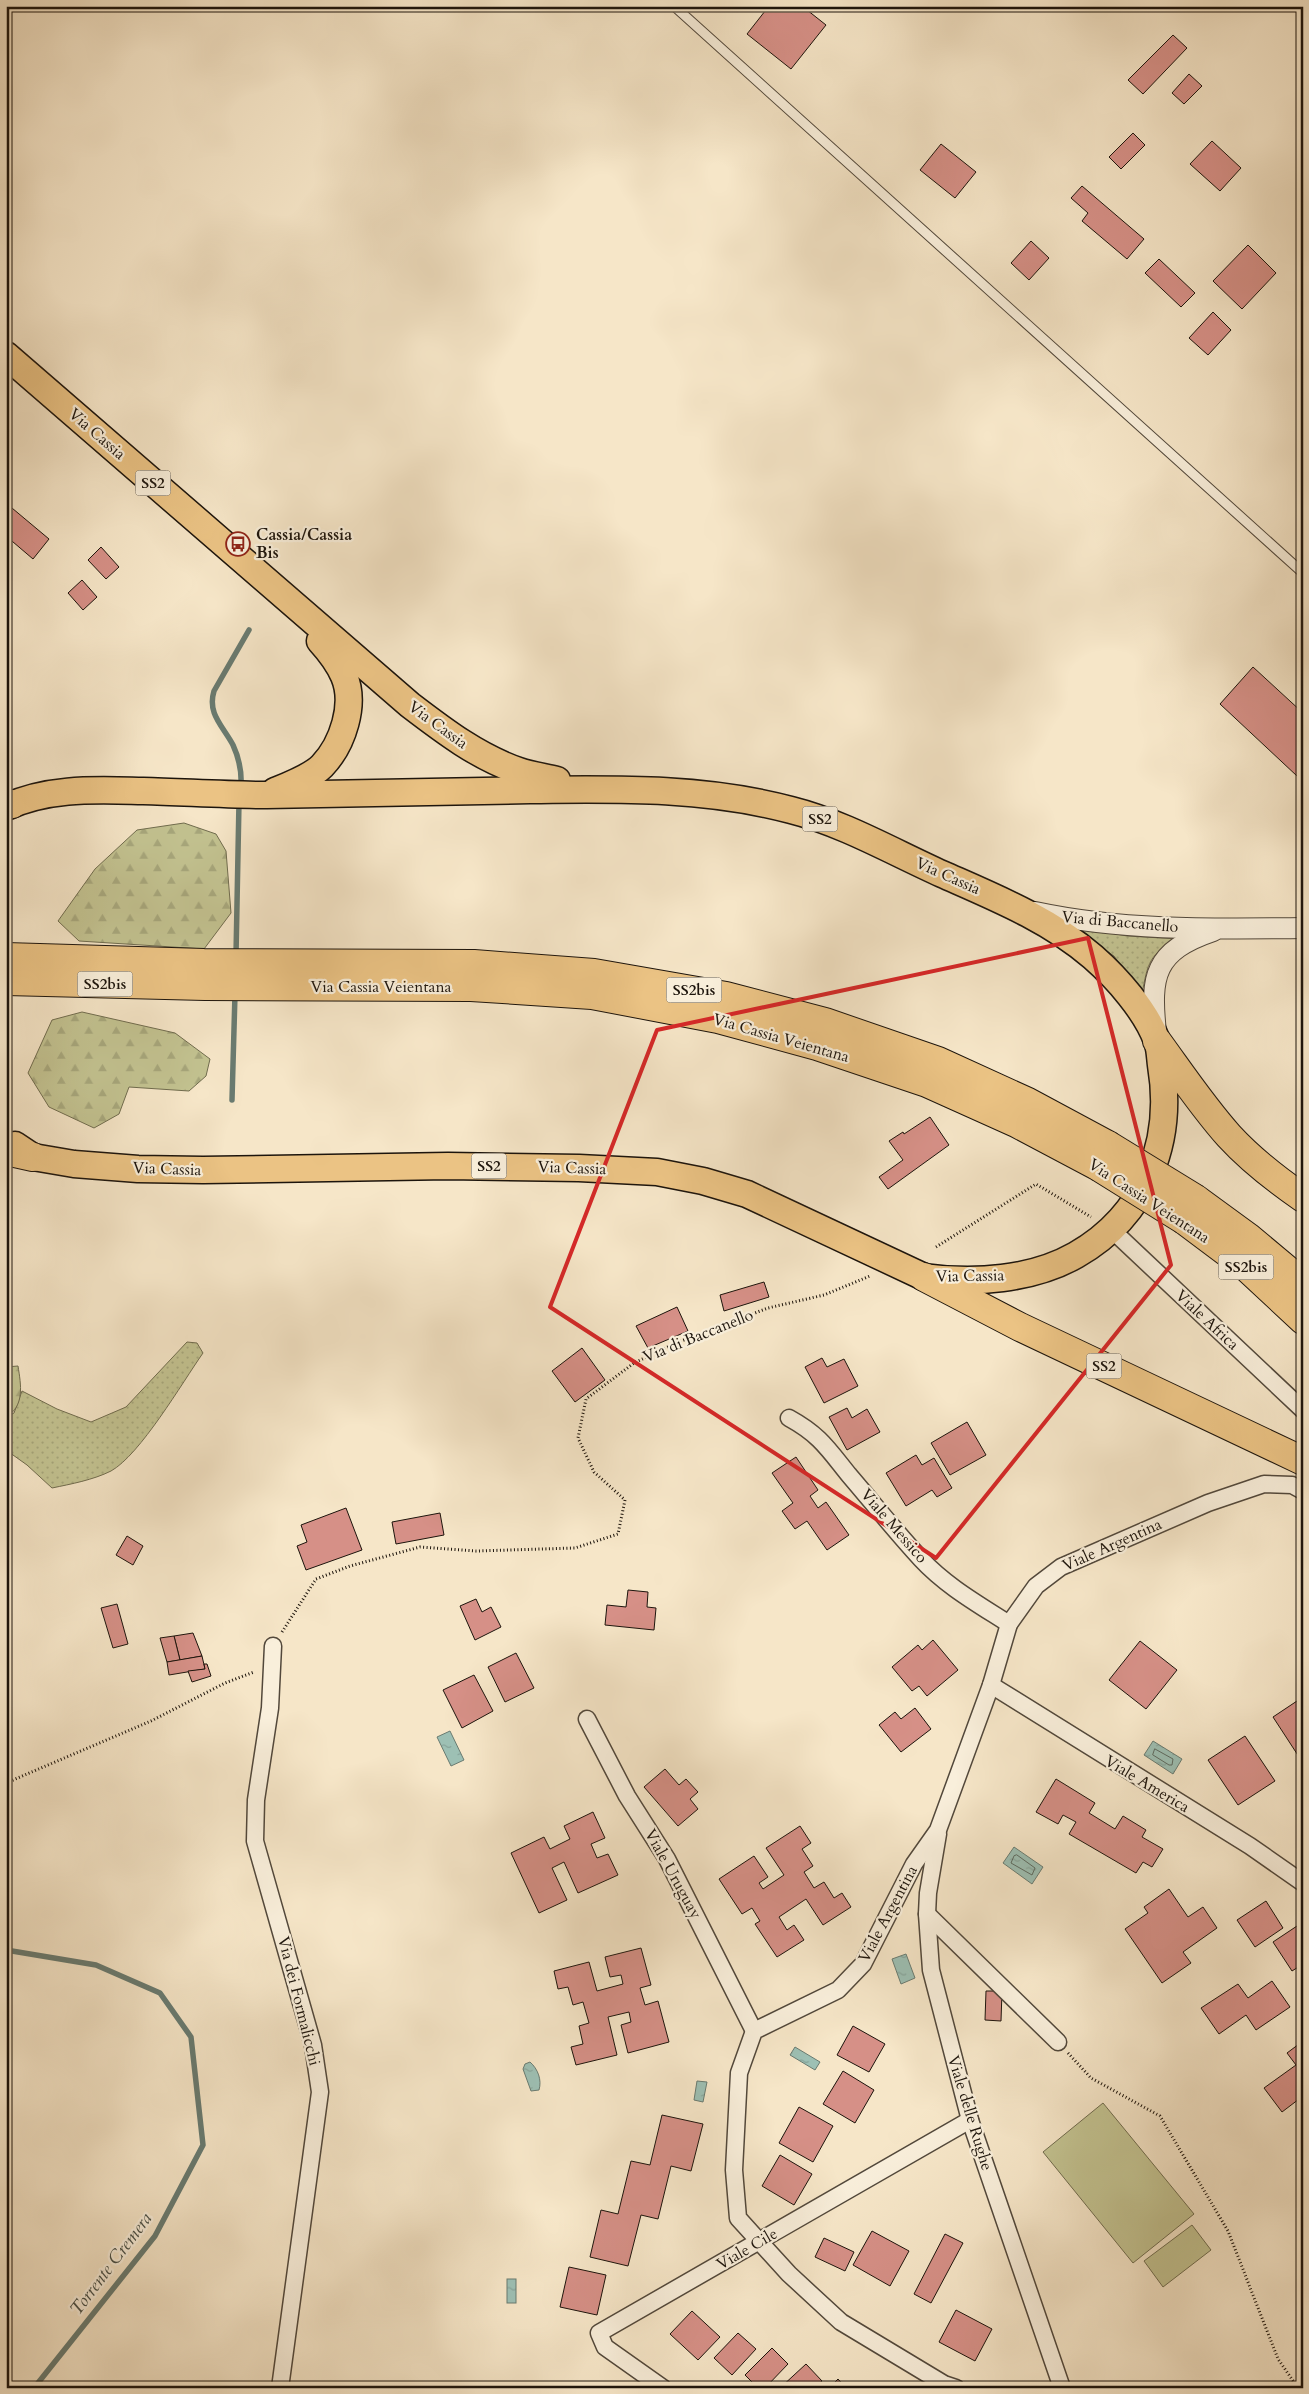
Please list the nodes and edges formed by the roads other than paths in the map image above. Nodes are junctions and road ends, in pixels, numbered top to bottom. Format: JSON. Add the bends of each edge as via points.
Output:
{"nodes":[{"id":1,"x":674,"y":6,"type":"edge"},
{"id":2,"x":6,"y":355,"type":"edge"},
{"id":3,"x":1303,"y":573,"type":"edge"},
{"id":4,"x":301,"y":611,"type":"junction"},
{"id":5,"x":602,"y":789,"type":"junction"},
{"id":6,"x":249,"y":794,"type":"junction"},
{"id":7,"x":8,"y":806,"type":"edge"},
{"id":8,"x":1021,"y":910,"type":"junction"},
{"id":9,"x":1303,"y":928,"type":"edge"},
{"id":10,"x":1219,"y":929,"type":"junction"},
{"id":11,"x":6,"y":957,"type":"edge"},
{"id":12,"x":204,"y":974,"type":"junction"},
{"id":13,"x":6,"y":981,"type":"edge"},
{"id":14,"x":1157,"y":1041,"type":"junction"},
{"id":15,"x":6,"y":1139,"type":"edge"},
{"id":16,"x":6,"y":1151,"type":"edge"},
{"id":17,"x":32,"y":1156,"type":"junction"},
{"id":18,"x":1303,"y":1198,"type":"edge"},
{"id":19,"x":1190,"y":1210,"type":"junction"},
{"id":20,"x":1111,"y":1229,"type":"junction"},
{"id":21,"x":924,"y":1276,"type":"junction"},
{"id":22,"x":1303,"y":1284,"type":"edge"},
{"id":23,"x":1303,"y":1320,"type":"edge"},
{"id":24,"x":1303,"y":1410,"type":"edge"},
{"id":25,"x":789,"y":1418,"type":"dead end"},
{"id":26,"x":1294,"y":1456,"type":"edge"},
{"id":27,"x":1303,"y":1491,"type":"edge"},
{"id":28,"x":1009,"y":1624,"type":"junction"},
{"id":29,"x":273,"y":1646,"type":"dead end"},
{"id":30,"x":991,"y":1685,"type":"junction"},
{"id":31,"x":586,"y":1719,"type":"dead end"},
{"id":32,"x":938,"y":1830,"type":"junction"},
{"id":33,"x":1303,"y":1883,"type":"edge"},
{"id":34,"x":927,"y":1914,"type":"junction"},
{"id":35,"x":754,"y":2031,"type":"junction"},
{"id":36,"x":1058,"y":2042,"type":"road end"},
{"id":37,"x":970,"y":2120,"type":"junction"},
{"id":38,"x":760,"y":2242,"type":"junction"},
{"id":39,"x":280,"y":2388,"type":"edge"},
{"id":40,"x":663,"y":2388,"type":"edge"},
{"id":41,"x":956,"y":2388,"type":"edge"},
{"id":42,"x":1062,"y":2388,"type":"edge"}],
"edges":[{"from":1,"to":3,"type":"lane"},
{"from":2,"to":4,"type":"main road","name":"Via Cassia","number":"SS2"},
{"from":4,"to":5,"type":"main road","name":"Via Cassia","number":"SS2","via":[[410,705],[485,757],[521,772]]},
{"from":4,"to":6,"type":"main road","name":"Via Cassia","number":"SS2","via":[[345,678],[348,701],[345,727],[334,751],[321,767],[292,784]]},
{"from":5,"to":6,"type":"main road","name":"Via Cassia","number":"SS2"},
{"from":5,"to":8,"type":"main road","name":"Via Cassia","number":"SS2","via":[[682,791],[751,800],[796,811]]},
{"from":6,"to":7,"type":"main road","name":"Via Cassia","number":"SS2","via":[[90,789],[47,793]]},
{"from":8,"to":10,"type":"street","name":"Via di Baccanello","via":[[1112,924]]},
{"from":8,"to":14,"type":"main road","name":"Via Cassia","number":"SS2","via":[[1069,938],[1110,973],[1136,1004]]},
{"from":9,"to":10,"type":"street","name":"Via di Baccanello"},
{"from":10,"to":14,"type":"street","name":"Via di Baccanello","via":[[1185,944],[1161,966],[1155,978],[1153,998]]},
{"from":11,"to":12,"type":"highway","name":"Via Cassia Veientana","number":"SS2bis"},
{"from":12,"to":13,"type":"highway","name":"Via Cassia Veientana","number":"SS2bis"},
{"from":12,"to":19,"type":"highway","name":"Via Cassia Veientana","number":"SS2bis","bridge":true,"via":[[592,995],[718,1019],[817,1046],[926,1083],[1016,1123],[1104,1156]]},
{"from":14,"to":18,"type":"highway","number":"SS2","via":[[1230,1137],[1256,1162]]},
{"from":14,"to":20,"type":"main road","name":"Via Cassia","number":"SS2","via":[[1165,1095],[1162,1140],[1147,1180]]},
{"from":15,"to":17,"type":"main road","name":"Via Cassia","number":"SS2"},
{"from":16,"to":17,"type":"highway"},
{"from":17,"to":21,"type":"main road","name":"Via Cassia","number":"SS2","via":[[74,1164],[138,1169],[448,1166],[657,1172],[746,1194]]},
{"from":19,"to":22,"type":"highway","name":"Via Cassia Veientana","number":"SS2bis","via":[[1248,1237]]},
{"from":19,"to":23,"type":"highway","name":"Via Cassia Veientana","number":"SS2bis"},
{"from":20,"to":21,"type":"main road","name":"Via Cassia","number":"SS2","via":[[1075,1255],[1031,1272],[963,1280]]},
{"from":20,"to":24,"type":"street","name":"Viale Africa"},
{"from":21,"to":26,"type":"highway","number":"SS2","via":[[1020,1327]]},
{"from":25,"to":28,"type":"street","name":"Viale Messico","via":[[824,1442],[902,1538],[937,1575]]},
{"from":27,"to":28,"type":"street","name":"Viale Argentina","via":[[1292,1485],[1264,1484],[1208,1503],[1061,1567],[1036,1586]]},
{"from":28,"to":30,"type":"street","name":"Viale Argentina"},
{"from":29,"to":39,"type":"street","name":"Via dei Formalicchi","via":[[270,1708],[256,1800],[255,1841],[313,2045],[320,2092]]},
{"from":30,"to":32,"type":"street","name":"Viale Argentina"},
{"from":30,"to":33,"type":"street","name":"Viale America","via":[[1250,1846]]},
{"from":31,"to":35,"type":"street","name":"Viale Uruguay","via":[[627,1796],[667,1859]]},
{"from":32,"to":34,"type":"street","name":"Viale delle Rughe"},
{"from":32,"to":35,"type":"street","name":"Viale Argentina","via":[[914,1864],[863,1964],[838,1990]]},
{"from":34,"to":36,"type":"street"},
{"from":34,"to":37,"type":"street","name":"Viale delle Rughe","via":[[931,1970]]},
{"from":35,"to":38,"type":"street","via":[[739,2073],[734,2170],[738,2218]]},
{"from":37,"to":38,"type":"street","name":"Viale Cile"},
{"from":37,"to":42,"type":"street","name":"Viale delle Rughe"},
{"from":38,"to":40,"type":"street","name":"Viale Cile","via":[[599,2333],[605,2347]]},
{"from":38,"to":41,"type":"street","via":[[788,2274],[841,2322],[944,2384]]}]}
